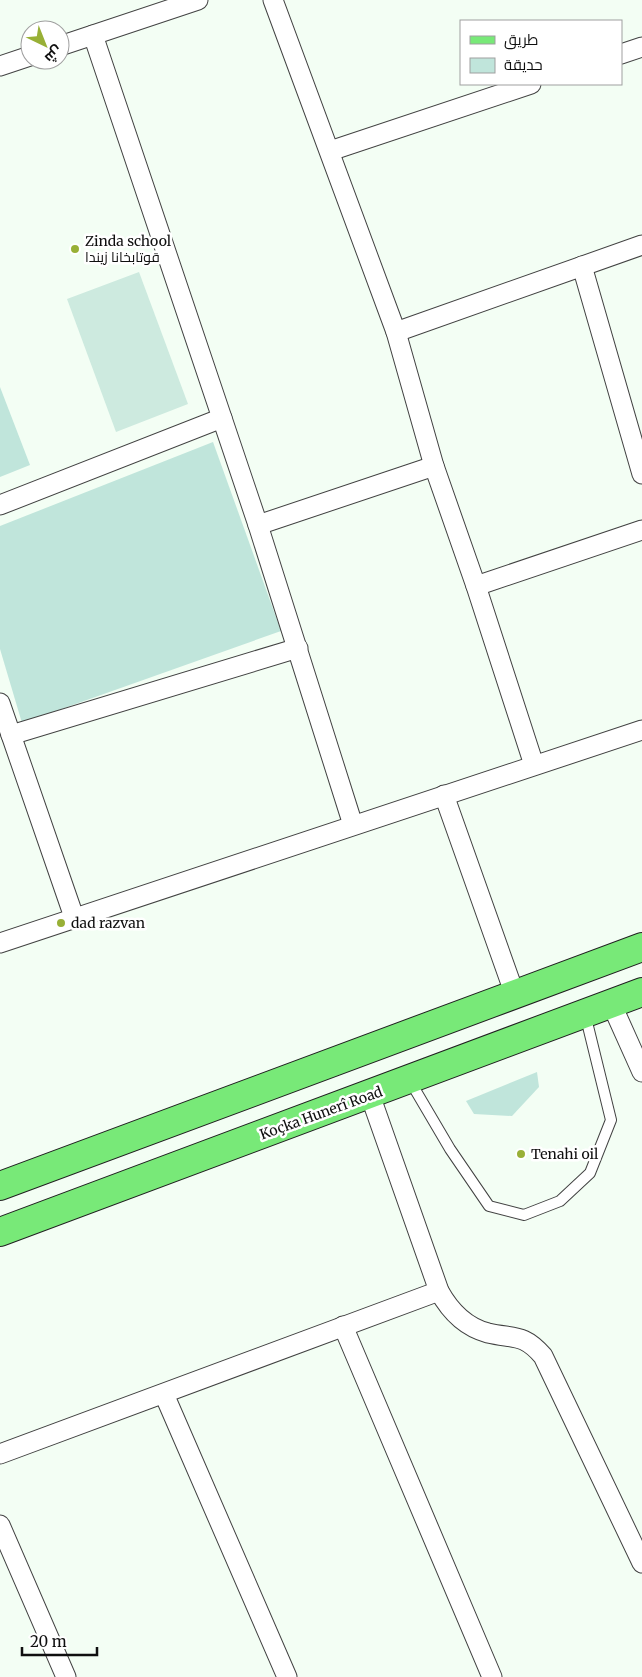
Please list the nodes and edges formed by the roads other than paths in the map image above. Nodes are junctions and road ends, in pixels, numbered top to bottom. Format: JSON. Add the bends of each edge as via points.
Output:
{"nodes":[{"id":1,"x":198,"y":0,"type":"edge"},
{"id":2,"x":273,"y":0,"type":"edge"},
{"id":3,"x":93,"y":35,"type":"junction"},
{"id":4,"x":70,"y":43,"type":"edge"},
{"id":5,"x":642,"y":47,"type":"edge"},
{"id":6,"x":622,"y":54,"type":"edge"},
{"id":7,"x":20,"y":59,"type":"edge"},
{"id":8,"x":0,"y":66,"type":"edge"},
{"id":9,"x":528,"y":85,"type":"edge"},
{"id":10,"x":330,"y":151,"type":"junction"},
{"id":11,"x":642,"y":245,"type":"edge"},
{"id":12,"x":582,"y":266,"type":"junction"},
{"id":13,"x":396,"y":332,"type":"junction"},
{"id":14,"x":222,"y":418,"type":"junction"},
{"id":15,"x":434,"y":466,"type":"junction"},
{"id":16,"x":642,"y":474,"type":"edge"},
{"id":17,"x":0,"y":505,"type":"edge"},
{"id":18,"x":258,"y":524,"type":"junction"},
{"id":19,"x":642,"y":530,"type":"edge"},
{"id":20,"x":476,"y":586,"type":"junction"},
{"id":21,"x":298,"y":648,"type":"junction"},
{"id":22,"x":0,"y":702,"type":"edge"},
{"id":23,"x":642,"y":730,"type":"edge"},
{"id":24,"x":11,"y":735,"type":"junction"},
{"id":25,"x":534,"y":765,"type":"junction"},
{"id":26,"x":444,"y":795,"type":"junction"},
{"id":27,"x":353,"y":825,"type":"junction"},
{"id":28,"x":74,"y":917,"type":"junction"},
{"id":29,"x":0,"y":943,"type":"edge"},
{"id":30,"x":642,"y":947,"type":"edge"},
{"id":31,"x":642,"y":992,"type":"edge"},
{"id":32,"x":515,"y":995,"type":"junction"},
{"id":33,"x":611,"y":1003,"type":"junction"},
{"id":34,"x":585,"y":1013,"type":"junction"},
{"id":35,"x":642,"y":1072,"type":"edge"},
{"id":36,"x":409,"y":1080,"type":"junction"},
{"id":37,"x":370,"y":1094,"type":"junction"},
{"id":38,"x":0,"y":1186,"type":"edge"},
{"id":39,"x":0,"y":1232,"type":"edge"},
{"id":40,"x":439,"y":1291,"type":"junction"},
{"id":41,"x":343,"y":1326,"type":"junction"},
{"id":42,"x":164,"y":1394,"type":"junction"},
{"id":43,"x":0,"y":1454,"type":"edge"},
{"id":44,"x":0,"y":1525,"type":"edge"},
{"id":45,"x":642,"y":1563,"type":"edge"},
{"id":46,"x":66,"y":1677,"type":"edge"},
{"id":47,"x":287,"y":1677,"type":"edge"},
{"id":48,"x":492,"y":1677,"type":"edge"}],
"edges":[{"from":1,"to":3,"type":"street"},
{"from":2,"to":10,"type":"street"},
{"from":3,"to":4,"type":"street"},
{"from":3,"to":14,"type":"street"},
{"from":5,"to":6,"type":"street"},
{"from":7,"to":8,"type":"street"},
{"from":9,"to":10,"type":"street"},
{"from":10,"to":13,"type":"street"},
{"from":11,"to":12,"type":"street"},
{"from":12,"to":13,"type":"street"},
{"from":12,"to":16,"type":"street"},
{"from":13,"to":15,"type":"street"},
{"from":14,"to":17,"type":"street"},
{"from":14,"to":18,"type":"street"},
{"from":15,"to":18,"type":"street"},
{"from":15,"to":20,"type":"street"},
{"from":18,"to":21,"type":"street"},
{"from":19,"to":20,"type":"street"},
{"from":20,"to":25,"type":"street"},
{"from":21,"to":24,"type":"street"},
{"from":21,"to":27,"type":"street"},
{"from":22,"to":24,"type":"street"},
{"from":23,"to":25,"type":"street"},
{"from":24,"to":28,"type":"street"},
{"from":25,"to":26,"type":"street"},
{"from":26,"to":27,"type":"street"},
{"from":26,"to":32,"type":"street"},
{"from":27,"to":28,"type":"street"},
{"from":28,"to":29,"type":"street"},
{"from":30,"to":32,"type":"main road"},
{"from":31,"to":33,"type":"main road","name":"Koçka Hunerî Road"},
{"from":32,"to":38,"type":"main road"},
{"from":33,"to":34,"type":"main road","name":"Koçka Hunerî Road"},
{"from":33,"to":35,"type":"street"},
{"from":34,"to":36,"type":"main road","name":"Koçka Hunerî Road"},
{"from":34,"to":36,"type":"lane","via":[[611,1120],[590,1173],[560,1201],[524,1215],[489,1206]]},
{"from":36,"to":37,"type":"main road","name":"Koçka Hunerî Road"},
{"from":37,"to":39,"type":"main road","name":"Koçka Hunerî Road"},
{"from":37,"to":40,"type":"street"},
{"from":40,"to":41,"type":"street"},
{"from":40,"to":45,"type":"street","via":[[451,1310],[468,1324],[489,1333],[517,1337],[543,1356]]},
{"from":41,"to":42,"type":"street"},
{"from":41,"to":48,"type":"street"},
{"from":42,"to":43,"type":"street"},
{"from":42,"to":47,"type":"street"},
{"from":44,"to":46,"type":"street"}]}
